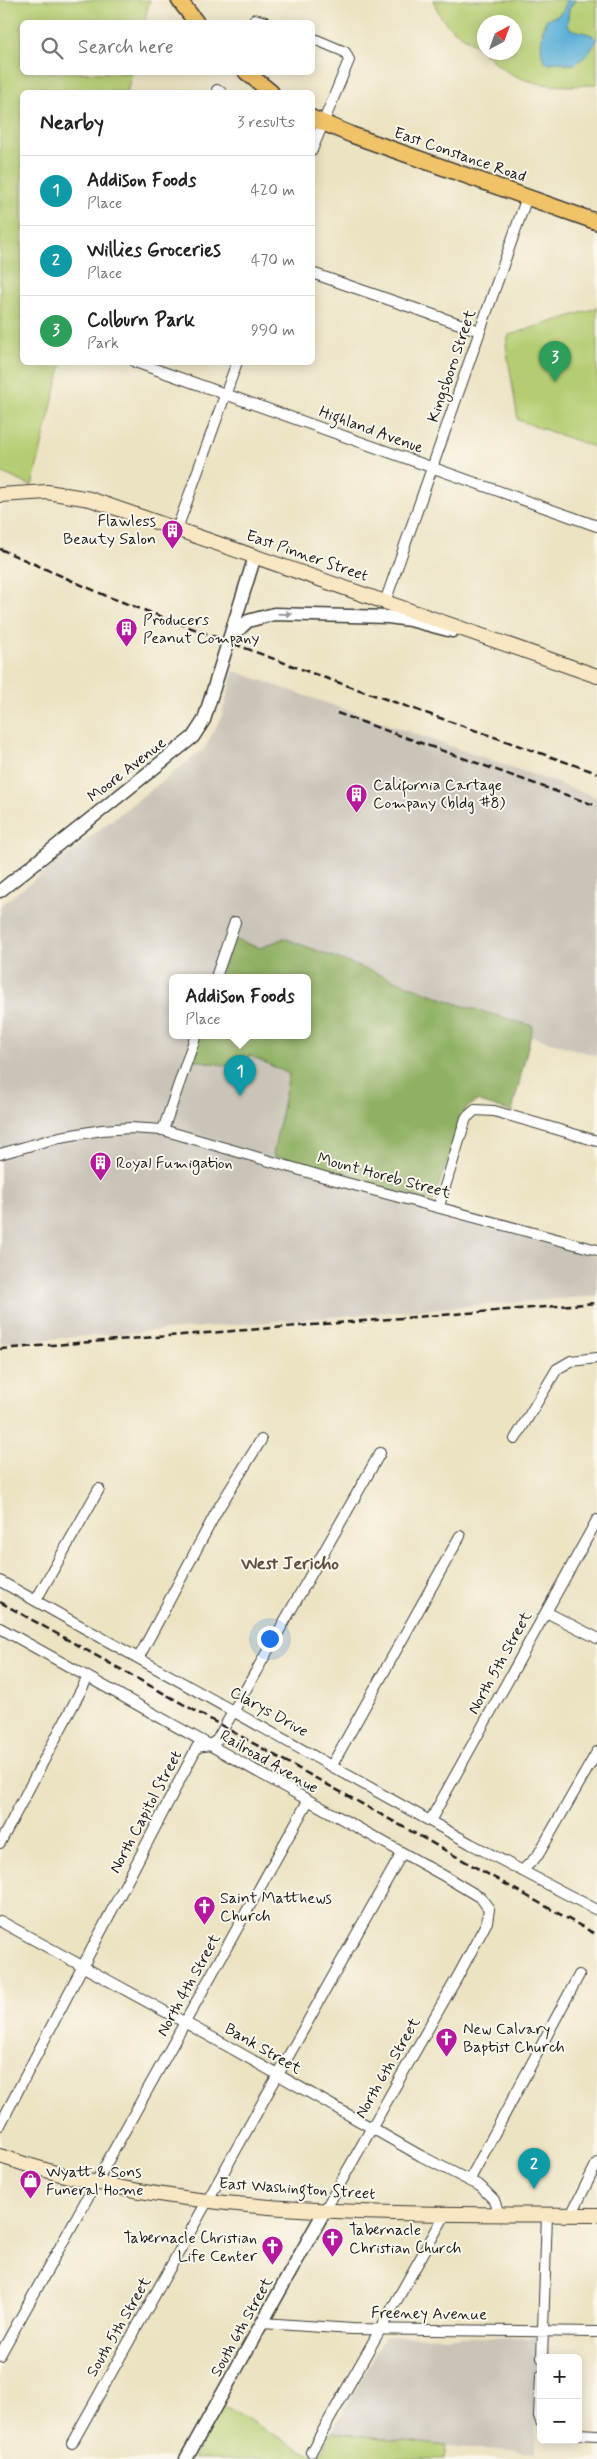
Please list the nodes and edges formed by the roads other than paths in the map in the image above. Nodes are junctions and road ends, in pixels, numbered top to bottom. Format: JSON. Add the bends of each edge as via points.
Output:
{"nodes":[{"id":1,"x":179,"y":0,"type":"edge"},
{"id":2,"x":255,"y":19,"type":"dead end"},
{"id":3,"x":194,"y":20,"type":"edge"},
{"id":4,"x":258,"y":20,"type":"edge"},
{"id":5,"x":315,"y":39,"type":"edge"},
{"id":6,"x":250,"y":75,"type":"edge"},
{"id":7,"x":268,"y":90,"type":"edge"},
{"id":8,"x":317,"y":120,"type":"edge"},
{"id":9,"x":526,"y":197,"type":"junction"},
{"id":10,"x":597,"y":222,"type":"edge"},
{"id":11,"x":315,"y":274,"type":"edge"},
{"id":12,"x":480,"y":331,"type":"junction"},
{"id":13,"x":144,"y":365,"type":"edge"},
{"id":14,"x":236,"y":365,"type":"edge"},
{"id":15,"x":226,"y":394,"type":"junction"},
{"id":16,"x":432,"y":467,"type":"junction"},
{"id":17,"x":0,"y":494,"type":"edge"},
{"id":18,"x":597,"y":526,"type":"edge"},
{"id":19,"x":177,"y":529,"type":"junction"},
{"id":20,"x":255,"y":556,"type":"junction"},
{"id":21,"x":385,"y":602,"type":"junction"},
{"id":22,"x":228,"y":640,"type":"junction"},
{"id":23,"x":526,"y":651,"type":"junction"},
{"id":24,"x":597,"y":676,"type":"edge"},
{"id":25,"x":0,"y":891,"type":"edge"},
{"id":26,"x":235,"y":922,"type":"dead end"},
{"id":27,"x":217,"y":974,"type":"edge"},
{"id":28,"x":195,"y":1039,"type":"edge"},
{"id":29,"x":163,"y":1130,"type":"junction"},
{"id":30,"x":597,"y":1141,"type":"edge"},
{"id":31,"x":0,"y":1154,"type":"edge"},
{"id":32,"x":438,"y":1206,"type":"junction"},
{"id":33,"x":597,"y":1250,"type":"edge"},
{"id":34,"x":597,"y":1358,"type":"edge"},
{"id":35,"x":515,"y":1439,"type":"dead end"},
{"id":36,"x":260,"y":1440,"type":"dead end"},
{"id":37,"x":380,"y":1453,"type":"dead end"},
{"id":38,"x":99,"y":1489,"type":"dead end"},
{"id":39,"x":597,"y":1520,"type":"edge"},
{"id":40,"x":460,"y":1536,"type":"dead end"},
{"id":41,"x":0,"y":1581,"type":"edge"},
{"id":42,"x":36,"y":1600,"type":"junction"},
{"id":43,"x":546,"y":1612,"type":"junction"},
{"id":44,"x":0,"y":1628,"type":"edge"},
{"id":45,"x":597,"y":1638,"type":"edge"},
{"id":46,"x":139,"y":1657,"type":"junction"},
{"id":47,"x":88,"y":1677,"type":"junction"},
{"id":48,"x":234,"y":1710,"type":"junction"},
{"id":49,"x":210,"y":1746,"type":"junction"},
{"id":50,"x":597,"y":1752,"type":"edge"},
{"id":51,"x":332,"y":1765,"type":"junction"},
{"id":52,"x":308,"y":1801,"type":"junction"},
{"id":53,"x":430,"y":1821,"type":"junction"},
{"id":54,"x":0,"y":1843,"type":"edge"},
{"id":55,"x":402,"y":1853,"type":"junction"},
{"id":56,"x":522,"y":1871,"type":"junction"},
{"id":57,"x":597,"y":1910,"type":"edge"},
{"id":58,"x":0,"y":1921,"type":"edge"},
{"id":59,"x":477,"y":1941,"type":"joint"},
{"id":60,"x":83,"y":1966,"type":"junction"},
{"id":61,"x":579,"y":1976,"type":"dead end"},
{"id":62,"x":185,"y":2022,"type":"junction"},
{"id":63,"x":278,"y":2075,"type":"junction"},
{"id":64,"x":0,"y":2125,"type":"edge"},
{"id":65,"x":371,"y":2128,"type":"junction"},
{"id":66,"x":0,"y":2156,"type":"edge"},
{"id":67,"x":597,"y":2163,"type":"edge"},
{"id":68,"x":469,"y":2181,"type":"junction"},
{"id":69,"x":96,"y":2183,"type":"junction"},
{"id":70,"x":207,"y":2200,"type":"junction"},
{"id":71,"x":325,"y":2210,"type":"junction"},
{"id":72,"x":446,"y":2213,"type":"junction"},
{"id":73,"x":499,"y":2214,"type":"junction"},
{"id":74,"x":547,"y":2214,"type":"junction"},
{"id":75,"x":571,"y":2215,"type":"junction"},
{"id":76,"x":597,"y":2215,"type":"edge"},
{"id":77,"x":262,"y":2323,"type":"junction"},
{"id":78,"x":381,"y":2329,"type":"junction"},
{"id":79,"x":543,"y":2330,"type":"junction"},
{"id":80,"x":597,"y":2332,"type":"edge"},
{"id":81,"x":542,"y":2354,"type":"edge"},
{"id":82,"x":0,"y":2355,"type":"edge"},
{"id":83,"x":582,"y":2434,"type":"edge"},
{"id":84,"x":597,"y":2435,"type":"edge"},
{"id":85,"x":72,"y":2443,"type":"dead end"},
{"id":86,"x":311,"y":2452,"type":"dead end"},
{"id":87,"x":186,"y":2459,"type":"edge"}],
"edges":[{"from":1,"to":3,"type":"main road"},
{"from":2,"to":4,"type":"street"},
{"from":5,"to":8,"type":"street","via":[[345,52],[349,60]]},
{"from":6,"to":7,"type":"main road"},
{"from":8,"to":9,"type":"main road","name":"East Constance Road"},
{"from":9,"to":10,"type":"main road","name":"East Constance Road"},
{"from":9,"to":12,"type":"street","name":"Kingsboro Street"},
{"from":11,"to":12,"type":"street"},
{"from":12,"to":16,"type":"street","name":"Kingsboro Street"},
{"from":13,"to":15,"type":"street","name":"Highland Avenue"},
{"from":14,"to":15,"type":"street"},
{"from":15,"to":16,"type":"street","name":"Highland Avenue"},
{"from":15,"to":19,"type":"street"},
{"from":16,"to":18,"type":"street","name":"Highland Avenue"},
{"from":16,"to":21,"type":"street","name":"Kingsboro Street"},
{"from":17,"to":19,"type":"main road","name":"East Pinner Street","via":[[47,492],[90,499]]},
{"from":19,"to":20,"type":"main road","name":"East Pinner Street"},
{"from":20,"to":21,"type":"main road","name":"East Pinner Street"},
{"from":20,"to":22,"type":"street","name":"Moore Avenue"},
{"from":21,"to":23,"type":"main road","name":"East Pinner Street"},
{"from":22,"to":23,"type":"street","name":"Moore Avenue","one_way":true,"via":[[248,621],[266,615],[330,615],[410,620]]},
{"from":22,"to":25,"type":"street","name":"Moore Avenue","via":[[204,720],[193,737]]},
{"from":23,"to":24,"type":"main road","name":"East Pinner Street"},
{"from":26,"to":27,"type":"street"},
{"from":28,"to":29,"type":"street"},
{"from":29,"to":31,"type":"street","name":"Mount Horeb Street","via":[[102,1130],[60,1137]]},
{"from":29,"to":32,"type":"street","name":"Mount Horeb Street"},
{"from":30,"to":32,"type":"street","via":[[496,1111],[476,1110],[466,1118]]},
{"from":32,"to":33,"type":"street","name":"Mount Horeb Street"},
{"from":34,"to":35,"type":"street","via":[[571,1361],[557,1369]]},
{"from":36,"to":46,"type":"street","via":[[222,1503]]},
{"from":37,"to":48,"type":"street","name":"North Capitol Street"},
{"from":38,"to":42,"type":"street"},
{"from":39,"to":43,"type":"street","name":"North 5th Street"},
{"from":40,"to":51,"type":"street"},
{"from":41,"to":42,"type":"street","name":"Clarys Drive"},
{"from":42,"to":46,"type":"street","name":"Clarys Drive"},
{"from":43,"to":45,"type":"street"},
{"from":43,"to":53,"type":"street","name":"North 5th Street"},
{"from":44,"to":47,"type":"street","name":"Railroad Avenue"},
{"from":46,"to":48,"type":"street","name":"Clarys Drive"},
{"from":47,"to":49,"type":"street","name":"Railroad Avenue"},
{"from":47,"to":54,"type":"street"},
{"from":48,"to":49,"type":"street","name":"North Capitol Street"},
{"from":48,"to":51,"type":"street","name":"Clarys Drive"},
{"from":49,"to":52,"type":"street","name":"Railroad Avenue"},
{"from":49,"to":60,"type":"street","name":"North Capitol Street","via":[[197,1747]]},
{"from":50,"to":56,"type":"street","via":[[538,1855]]},
{"from":51,"to":53,"type":"street","name":"Clarys Drive"},
{"from":52,"to":55,"type":"street","name":"Railroad Avenue"},
{"from":52,"to":62,"type":"street","name":"North 4th Street"},
{"from":53,"to":56,"type":"street","name":"Clarys Drive"},
{"from":55,"to":59,"type":"street","name":"Railroad Avenue","via":[[486,1903],[489,1915]]},
{"from":55,"to":63,"type":"street"},
{"from":56,"to":57,"type":"street","name":"Clarys Drive"},
{"from":58,"to":60,"type":"street","name":"Bank Street"},
{"from":59,"to":65,"type":"street","name":"North 6th Street"},
{"from":60,"to":62,"type":"street","name":"Bank Street"},
{"from":60,"to":64,"type":"street","name":"North Capitol Street"},
{"from":61,"to":68,"type":"street"},
{"from":62,"to":63,"type":"street","name":"Bank Street"},
{"from":62,"to":69,"type":"street","name":"North 4th Street"},
{"from":63,"to":65,"type":"street","name":"Bank Street"},
{"from":63,"to":70,"type":"street"},
{"from":65,"to":68,"type":"street","name":"Bank Street"},
{"from":65,"to":71,"type":"street","name":"North 6th Street"},
{"from":66,"to":69,"type":"main road","name":"East Washington Street"},
{"from":67,"to":75,"type":"street"},
{"from":68,"to":73,"type":"street","name":"Bank Street","via":[[488,2192]]},
{"from":69,"to":70,"type":"main road","name":"East Washington Street"},
{"from":69,"to":82,"type":"street","name":"North 4th Street"},
{"from":70,"to":71,"type":"main road","name":"East Washington Street"},
{"from":70,"to":85,"type":"street","name":"South 5th Street"},
{"from":71,"to":72,"type":"main road","name":"East Washington Street"},
{"from":71,"to":77,"type":"street","name":"South 6th Street"},
{"from":72,"to":73,"type":"main road","name":"East Washington Street"},
{"from":72,"to":78,"type":"street"},
{"from":73,"to":74,"type":"main road","name":"East Washington Street"},
{"from":74,"to":75,"type":"main road","name":"East Washington Street"},
{"from":74,"to":79,"type":"street"},
{"from":75,"to":76,"type":"main road","name":"East Washington Street"},
{"from":77,"to":78,"type":"street","name":"Freeney Avenue"},
{"from":77,"to":87,"type":"street","name":"South 6th Street"},
{"from":78,"to":79,"type":"street","name":"Freeney Avenue"},
{"from":78,"to":86,"type":"street"},
{"from":79,"to":80,"type":"street","name":"Freeney Avenue"},
{"from":79,"to":81,"type":"street"},
{"from":83,"to":84,"type":"street"}]}
